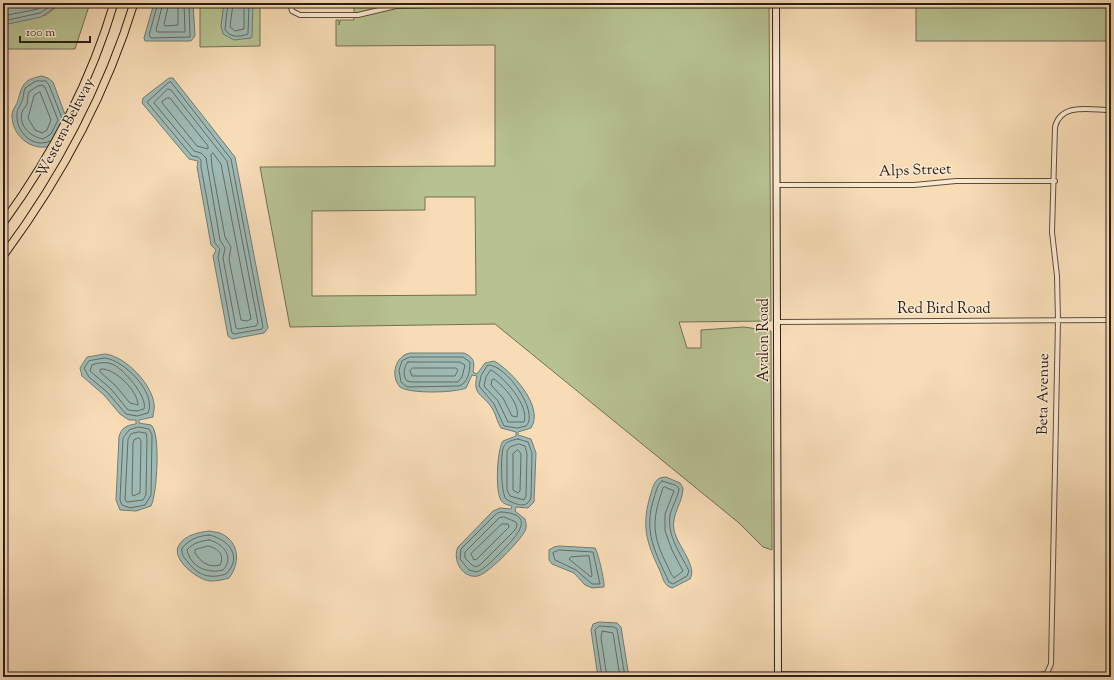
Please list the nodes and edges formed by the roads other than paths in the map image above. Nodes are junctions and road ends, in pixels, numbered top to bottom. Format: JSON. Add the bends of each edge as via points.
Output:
{"nodes":[{"id":1,"x":114,"y":3,"type":"edge"},
{"id":2,"x":134,"y":3,"type":"edge"},
{"id":3,"x":290,"y":3,"type":"edge"},
{"id":4,"x":451,"y":3,"type":"edge"},
{"id":5,"x":776,"y":3,"type":"edge"},
{"id":6,"x":422,"y":4,"type":"edge"},
{"id":7,"x":390,"y":5,"type":"edge"},
{"id":8,"x":1111,"y":110,"type":"edge"},
{"id":9,"x":1055,"y":181,"type":"junction"},
{"id":10,"x":776,"y":185,"type":"junction"},
{"id":11,"x":3,"y":224,"type":"edge"},
{"id":12,"x":3,"y":256,"type":"edge"},
{"id":13,"x":1111,"y":320,"type":"edge"},
{"id":14,"x":1058,"y":321,"type":"junction"},
{"id":15,"x":777,"y":322,"type":"junction"},
{"id":16,"x":778,"y":675,"type":"edge"}],
"edges":[{"from":1,"to":11,"type":"highway","name":"Western Beltway","via":[[74,104],[44,161]]},
{"from":2,"to":12,"type":"highway","name":"Western Beltway","via":[[113,64],[66,161],[34,214]]},
{"from":3,"to":7,"type":"street","via":[[292,11],[300,15],[358,15]]},
{"from":4,"to":6,"type":"street"},
{"from":5,"to":10,"type":"main road","name":"Avalon Road"},
{"from":6,"to":7,"type":"street"},
{"from":8,"to":9,"type":"street","name":"Beta Avenue","via":[[1069,110],[1060,115],[1056,127]]},
{"from":9,"to":10,"type":"street","name":"Alps Street"},
{"from":9,"to":14,"type":"street","name":"Beta Avenue","via":[[1052,232],[1057,276]]},
{"from":10,"to":15,"type":"main road","name":"Avalon Road"},
{"from":13,"to":14,"type":"street","name":"Red Bird Road"},
{"from":14,"to":15,"type":"street","name":"Red Bird Road"},
{"from":14,"to":16,"type":"street","name":"Beta Avenue","via":[[1051,664],[1047,672],[1037,676]]},
{"from":15,"to":16,"type":"main road","name":"Avalon Road"}]}
